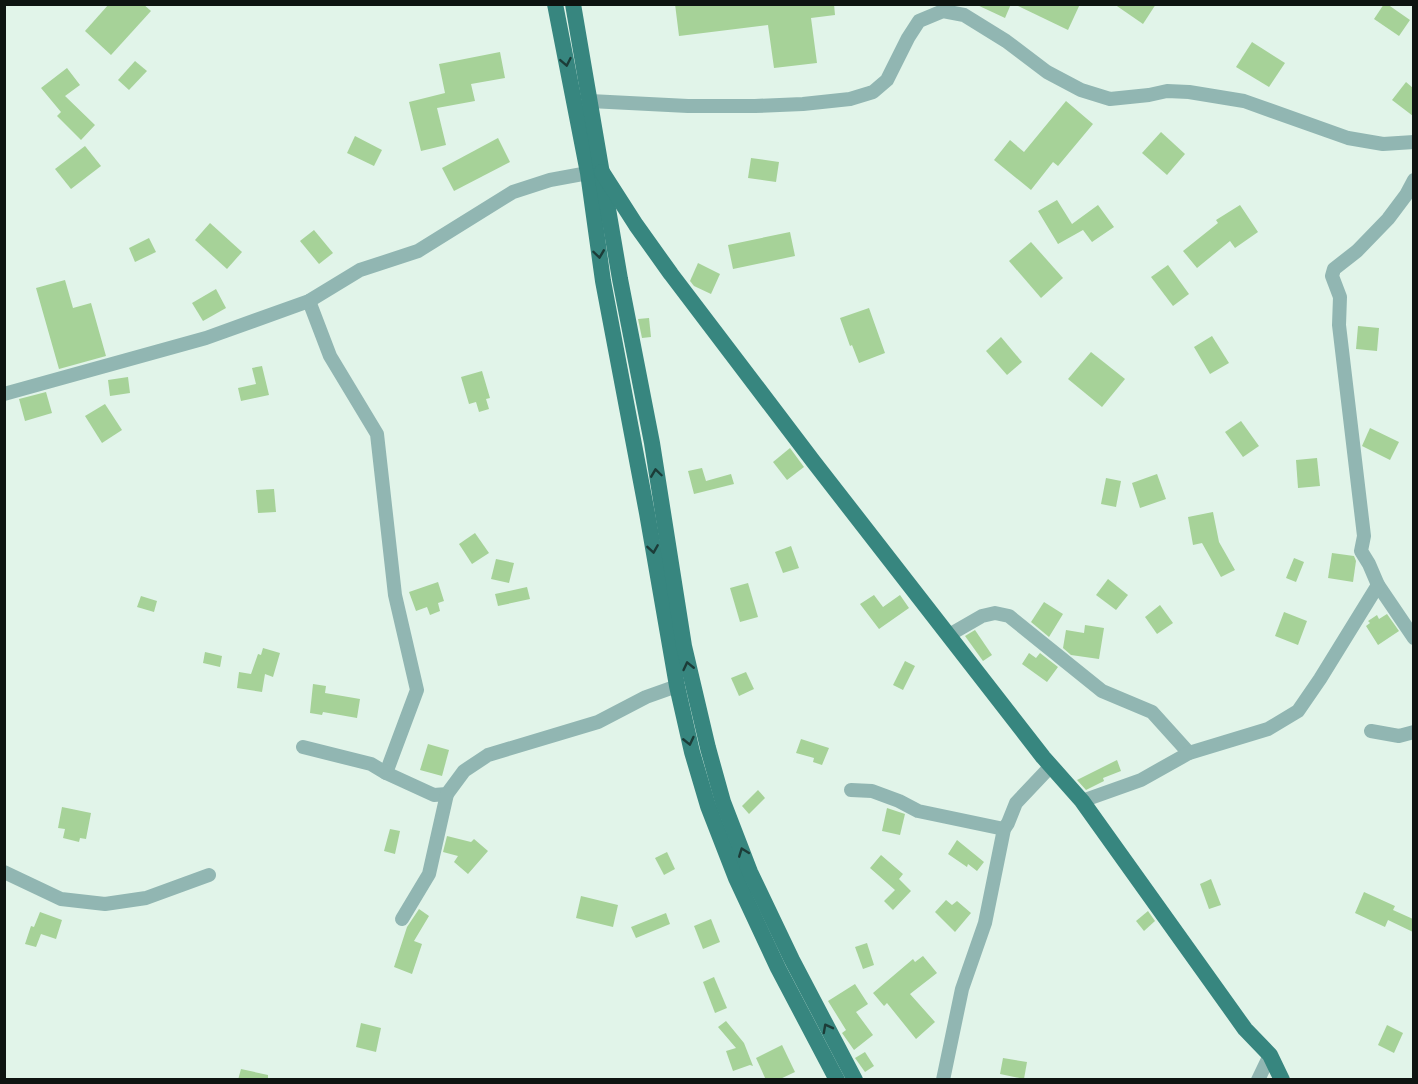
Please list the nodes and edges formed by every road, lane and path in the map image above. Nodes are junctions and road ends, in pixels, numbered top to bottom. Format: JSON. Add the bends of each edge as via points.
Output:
{"nodes":[{"id":1,"x":555,"y":4,"type":"edge"},
{"id":2,"x":573,"y":4,"type":"edge"},
{"id":3,"x":942,"y":7,"type":"edge"},
{"id":4,"x":590,"y":101,"type":"junction"},
{"id":5,"x":1413,"y":142,"type":"edge"},
{"id":6,"x":595,"y":172,"type":"junction"},
{"id":7,"x":1413,"y":180,"type":"edge"},
{"id":8,"x":309,"y":301,"type":"junction"},
{"id":9,"x":631,"y":328,"type":"junction"},
{"id":10,"x":613,"y":332,"type":"junction"},
{"id":11,"x":4,"y":394,"type":"edge"},
{"id":12,"x":1378,"y":585,"type":"junction"},
{"id":13,"x":949,"y":635,"type":"junction"},
{"id":14,"x":1413,"y":638,"type":"edge"},
{"id":15,"x":677,"y":686,"type":"junction"},
{"id":16,"x":1371,"y":731,"type":"dead end"},
{"id":17,"x":1413,"y":732,"type":"edge"},
{"id":18,"x":303,"y":747,"type":"dead end"},
{"id":19,"x":1189,"y":753,"type":"junction"},
{"id":20,"x":1051,"y":766,"type":"junction"},
{"id":21,"x":386,"y":773,"type":"junction"},
{"id":22,"x":850,"y":790,"type":"dead end"},
{"id":23,"x":447,"y":794,"type":"junction"},
{"id":24,"x":1082,"y":801,"type":"junction"},
{"id":25,"x":1004,"y":829,"type":"junction"},
{"id":26,"x":4,"y":873,"type":"edge"},
{"id":27,"x":209,"y":875,"type":"dead end"},
{"id":28,"x":402,"y":919,"type":"dead end"},
{"id":29,"x":1270,"y":1055,"type":"junction"},
{"id":30,"x":837,"y":1080,"type":"edge"},
{"id":31,"x":855,"y":1080,"type":"edge"},
{"id":32,"x":943,"y":1080,"type":"edge"},
{"id":33,"x":1258,"y":1080,"type":"edge"},
{"id":34,"x":1282,"y":1080,"type":"edge"}],
"edges":[{"from":1,"to":6,"type":"main road","one_way":true},
{"from":2,"to":4,"type":"main road"},
{"from":3,"to":4,"type":"street","via":[[919,21],[887,81],[873,92],[850,99],[755,106]]},
{"from":3,"to":5,"type":"street","via":[[964,15],[1047,72],[1081,90],[1110,99],[1189,92],[1244,101],[1348,138],[1383,144]]},
{"from":4,"to":6,"type":"main road"},
{"from":6,"to":8,"type":"street","via":[[513,192],[418,250],[360,270]]},
{"from":6,"to":9,"type":"main road"},
{"from":6,"to":10,"type":"main road","one_way":true},
{"from":6,"to":13,"type":"main road"},
{"from":7,"to":12,"type":"street","via":[[1388,219],[1334,269],[1332,276],[1340,297],[1339,325],[1364,536],[1361,551]]},
{"from":8,"to":11,"type":"street","via":[[206,338]]},
{"from":8,"to":21,"type":"street","via":[[330,356],[377,434],[395,595],[417,690]]},
{"from":9,"to":10,"type":"main road"},
{"from":31,"to":9,"type":"main road","one_way":true,"via":[[770,915],[723,802],[684,646]]},
{"from":10,"to":15,"type":"main road","one_way":true},
{"from":12,"to":14,"type":"street"},
{"from":12,"to":19,"type":"street","via":[[1298,711],[1268,729]]},
{"from":13,"to":19,"type":"street","via":[[982,616],[1010,616],[1102,691],[1152,712]]},
{"from":13,"to":20,"type":"main road"},
{"from":15,"to":23,"type":"street","via":[[598,722],[488,755],[464,771]]},
{"from":15,"to":30,"type":"main road","one_way":true,"via":[[708,806],[736,878]]},
{"from":16,"to":17,"type":"street","via":[[1399,736]]},
{"from":18,"to":21,"type":"street","via":[[371,764]]},
{"from":19,"to":24,"type":"street","via":[[1141,780]]},
{"from":20,"to":24,"type":"main road"},
{"from":20,"to":25,"type":"street","via":[[1016,803]]},
{"from":21,"to":23,"type":"street","via":[[434,795]]},
{"from":22,"to":25,"type":"street","via":[[872,791],[918,811]]},
{"from":23,"to":28,"type":"street","via":[[429,874]]},
{"from":24,"to":29,"type":"main road","via":[[1245,1029]]},
{"from":25,"to":32,"type":"street","via":[[985,922],[962,988]]},
{"from":26,"to":27,"type":"street","via":[[62,899],[105,904],[146,898]]},
{"from":29,"to":33,"type":"street"},
{"from":29,"to":34,"type":"main road"}]}
